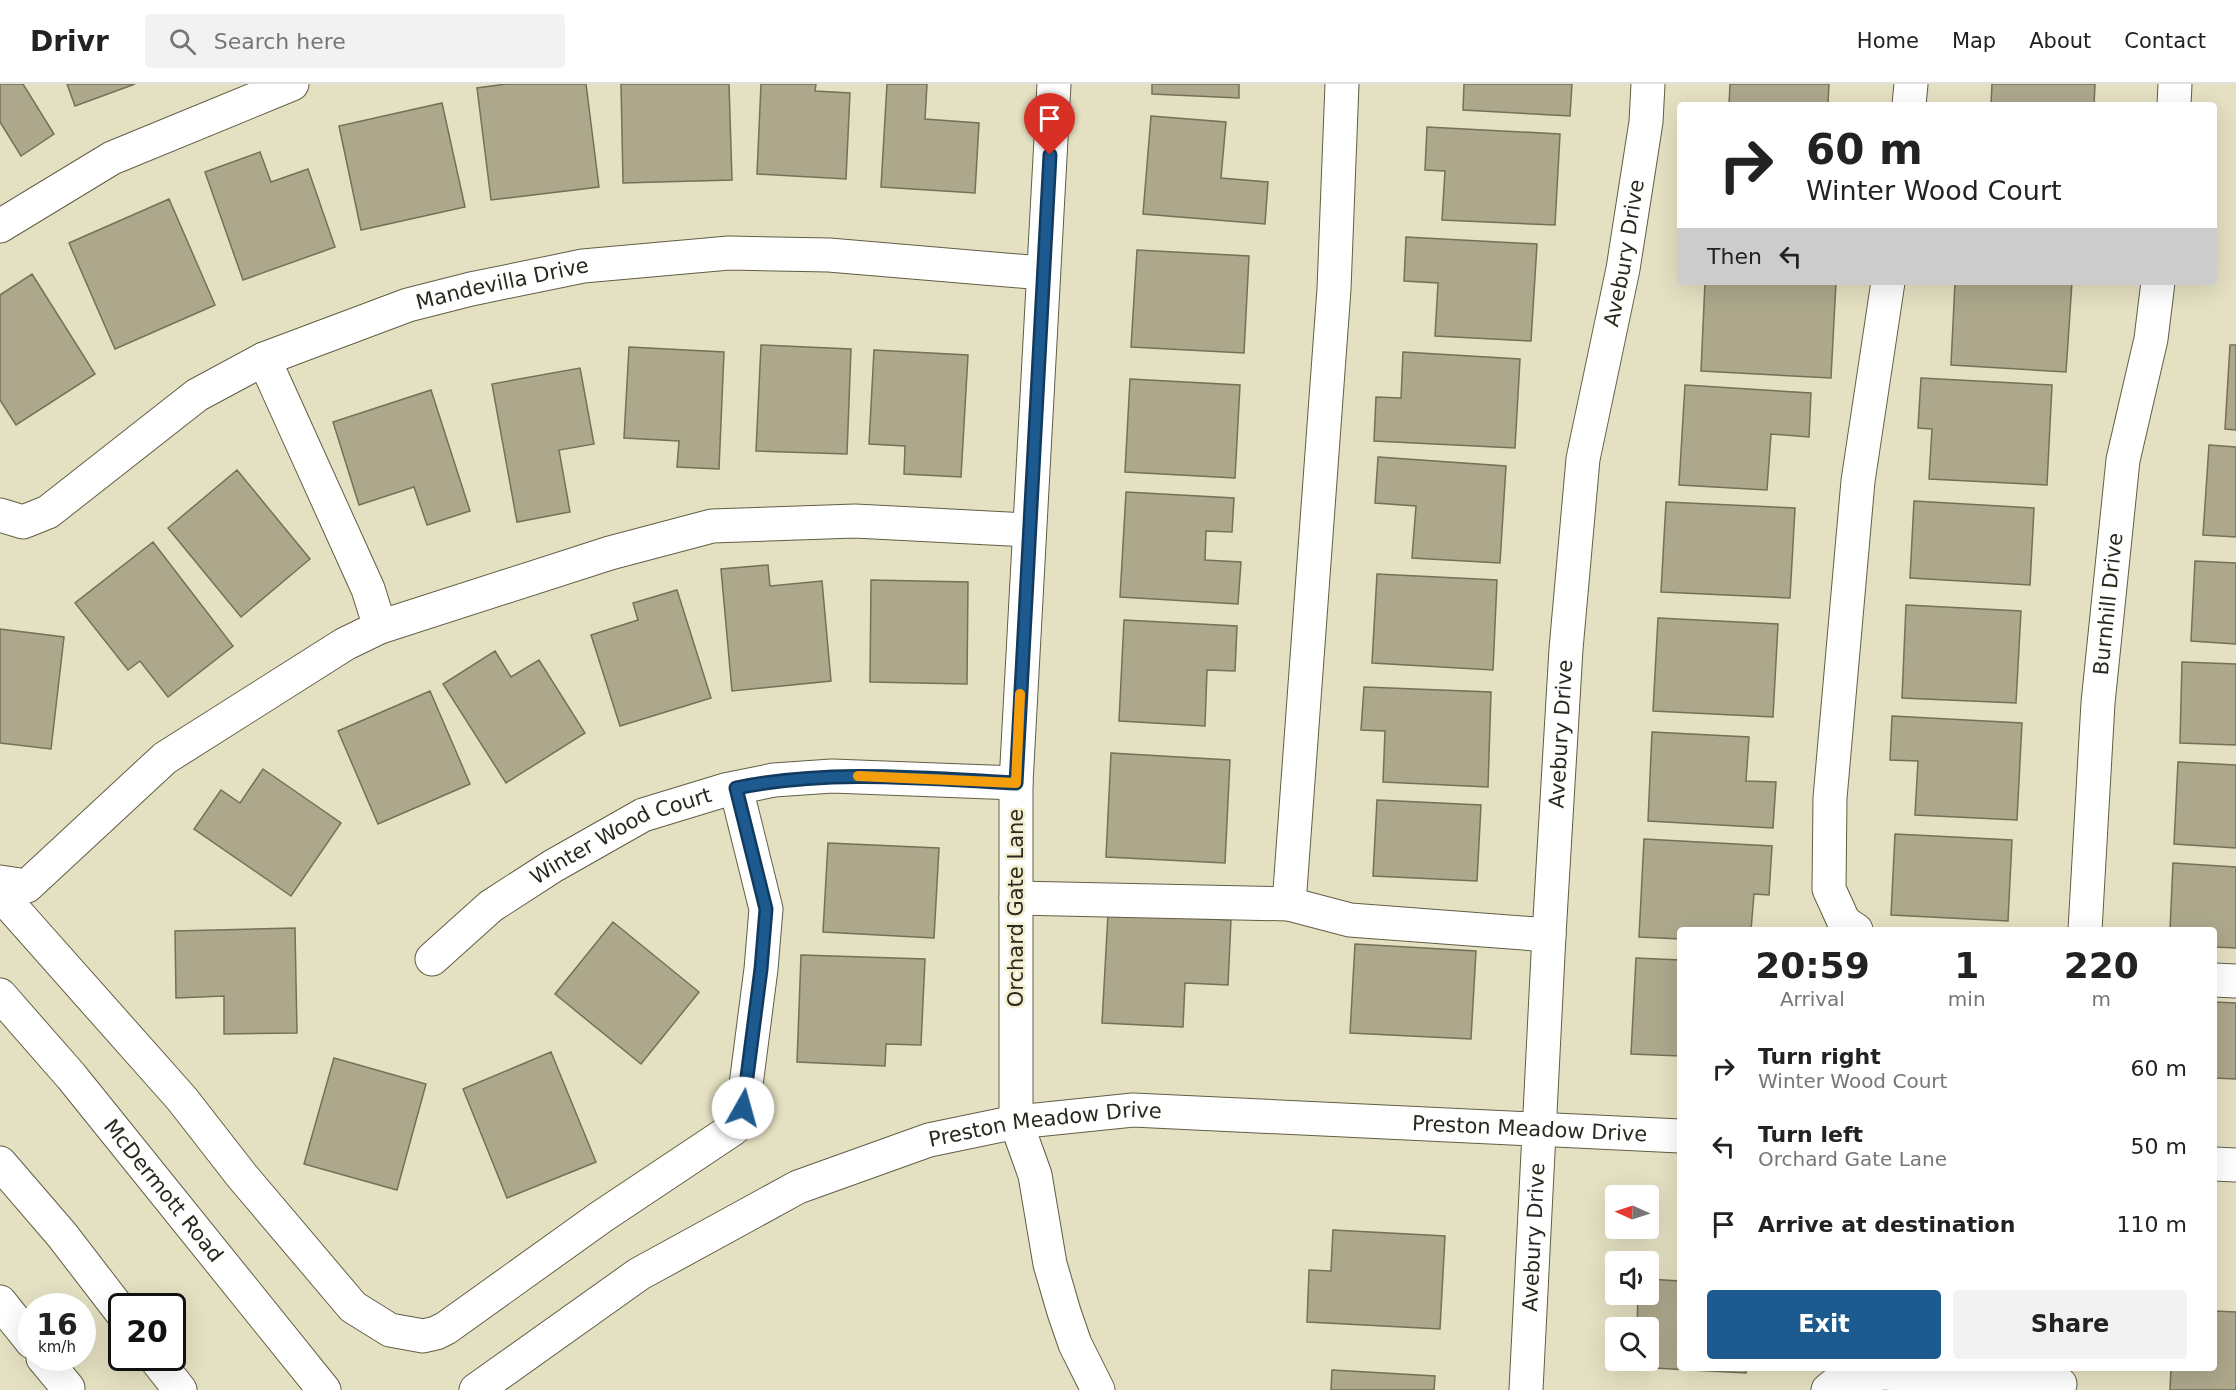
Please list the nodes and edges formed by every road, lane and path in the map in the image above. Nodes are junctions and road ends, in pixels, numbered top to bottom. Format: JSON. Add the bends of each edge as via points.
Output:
{"nodes":[{"id":1,"x":292,"y":84,"type":"edge"},
{"id":2,"x":1054,"y":84,"type":"edge"},
{"id":3,"x":1342,"y":84,"type":"edge"},
{"id":4,"x":1648,"y":84,"type":"edge"},
{"id":5,"x":1911,"y":84,"type":"edge"},
{"id":6,"x":2175,"y":84,"type":"edge"},
{"id":7,"x":1909,"y":102,"type":"edge"},
{"id":8,"x":2174,"y":102,"type":"edge"},
{"id":9,"x":0,"y":226,"type":"edge"},
{"id":10,"x":1042,"y":273,"type":"junction"},
{"id":11,"x":1888,"y":285,"type":"edge"},
{"id":12,"x":2158,"y":285,"type":"edge"},
{"id":13,"x":264,"y":359,"type":"junction"},
{"id":14,"x":11,"y":519,"type":"edge"},
{"id":15,"x":1029,"y":530,"type":"junction"},
{"id":16,"x":380,"y":627,"type":"junction"},
{"id":17,"x":1016,"y":783,"type":"junction"},
{"id":18,"x":736,"y":788,"type":"junction"},
{"id":19,"x":0,"y":882,"type":"edge"},
{"id":20,"x":0,"y":894,"type":"edge"},
{"id":21,"x":1016,"y":898,"type":"junction"},
{"id":22,"x":1289,"y":904,"type":"junction"},
{"id":23,"x":1852,"y":927,"type":"edge"},
{"id":24,"x":2085,"y":927,"type":"edge"},
{"id":25,"x":1549,"y":935,"type":"junction"},
{"id":26,"x":432,"y":959,"type":"dead end"},
{"id":27,"x":2217,"y":980,"type":"edge"},
{"id":28,"x":2236,"y":981,"type":"edge"},
{"id":29,"x":0,"y":995,"type":"edge"},
{"id":30,"x":1016,"y":1122,"type":"junction"},
{"id":31,"x":1537,"y":1129,"type":"junction"},
{"id":32,"x":1677,"y":1136,"type":"edge"},
{"id":33,"x":0,"y":1163,"type":"edge"},
{"id":34,"x":2217,"y":1164,"type":"edge"},
{"id":35,"x":2236,"y":1165,"type":"edge"},
{"id":36,"x":108,"y":1295,"type":"edge"},
{"id":37,"x":0,"y":1302,"type":"edge"},
{"id":38,"x":18,"y":1324,"type":"edge"},
{"id":39,"x":53,"y":1371,"type":"edge"},
{"id":40,"x":165,"y":1371,"type":"edge"},
{"id":41,"x":2060,"y":1381,"type":"edge"},
{"id":42,"x":66,"y":1390,"type":"edge"},
{"id":43,"x":180,"y":1390,"type":"edge"},
{"id":44,"x":324,"y":1390,"type":"edge"},
{"id":45,"x":476,"y":1390,"type":"edge"},
{"id":46,"x":1098,"y":1390,"type":"edge"},
{"id":47,"x":1526,"y":1390,"type":"edge"},
{"id":48,"x":1828,"y":1390,"type":"edge"}],
"edges":[{"from":1,"to":9,"type":"street","via":[[112,158]]},
{"from":2,"to":10,"type":"street","name":"Orchard Gate Lane"},
{"from":3,"to":22,"type":"street","via":[[1333,301]]},
{"from":4,"to":25,"type":"street","name":"Avebury Drive","via":[[1646,122],[1623,269],[1583,459],[1566,650]]},
{"from":5,"to":7,"type":"street"},
{"from":6,"to":8,"type":"street"},
{"from":10,"to":13,"type":"street","name":"Mandevilla Drive","via":[[940,262],[729,253],[583,266],[408,305]]},
{"from":10,"to":15,"type":"street","name":"Orchard Gate Lane"},
{"from":11,"to":23,"type":"street","via":[[1858,481],[1830,798],[1829,889],[1844,922]]},
{"from":12,"to":24,"type":"street","name":"Burnhill Drive","via":[[2151,339],[2123,460],[2098,703]]},
{"from":13,"to":14,"type":"street","name":"Mandevilla Drive","via":[[197,395],[48,512]]},
{"from":13,"to":16,"type":"street","via":[[368,589]]},
{"from":15,"to":16,"type":"street","via":[[855,521],[712,526],[610,553]]},
{"from":15,"to":17,"type":"street","name":"Orchard Gate Lane"},
{"from":16,"to":19,"type":"street","via":[[345,644],[165,758],[27,886]]},
{"from":17,"to":18,"type":"street","name":"Winter Wood Court","via":[[832,776],[774,780]]},
{"from":17,"to":21,"type":"street","name":"Orchard Gate Lane"},
{"from":18,"to":20,"type":"street","via":[[766,909],[743,1108],[733,1129],[446,1328],[423,1336],[390,1330],[352,1307],[182,1099]]},
{"from":18,"to":26,"type":"street","name":"Winter Wood Court","via":[[643,815],[491,906]]},
{"from":21,"to":22,"type":"street"},
{"from":21,"to":30,"type":"street","name":"Orchard Gate Lane"},
{"from":22,"to":25,"type":"street","via":[[1350,920]]},
{"from":25,"to":31,"type":"street","name":"Avebury Drive"},
{"from":27,"to":28,"type":"street"},
{"from":29,"to":44,"type":"street","name":"McDermott Road","via":[[71,1076]]},
{"from":30,"to":31,"type":"street","name":"Preston Meadow Drive","via":[[1133,1110]]},
{"from":30,"to":45,"type":"street","name":"Preston Meadow Drive","via":[[929,1140],[798,1187],[639,1274]]},
{"from":30,"to":46,"type":"street","name":"Orchard Gate Lane","via":[[1035,1175],[1050,1264],[1064,1312]]},
{"from":31,"to":32,"type":"street","name":"Preston Meadow Drive"},
{"from":31,"to":47,"type":"street","name":"Avebury Drive"},
{"from":33,"to":36,"type":"street"},
{"from":34,"to":35,"type":"street"},
{"from":37,"to":38,"type":"street"},
{"from":39,"to":42,"type":"street"},
{"from":40,"to":43,"type":"street"},
{"from":41,"to":48,"type":"street","via":[[1883,1374],[1839,1381]]}]}
